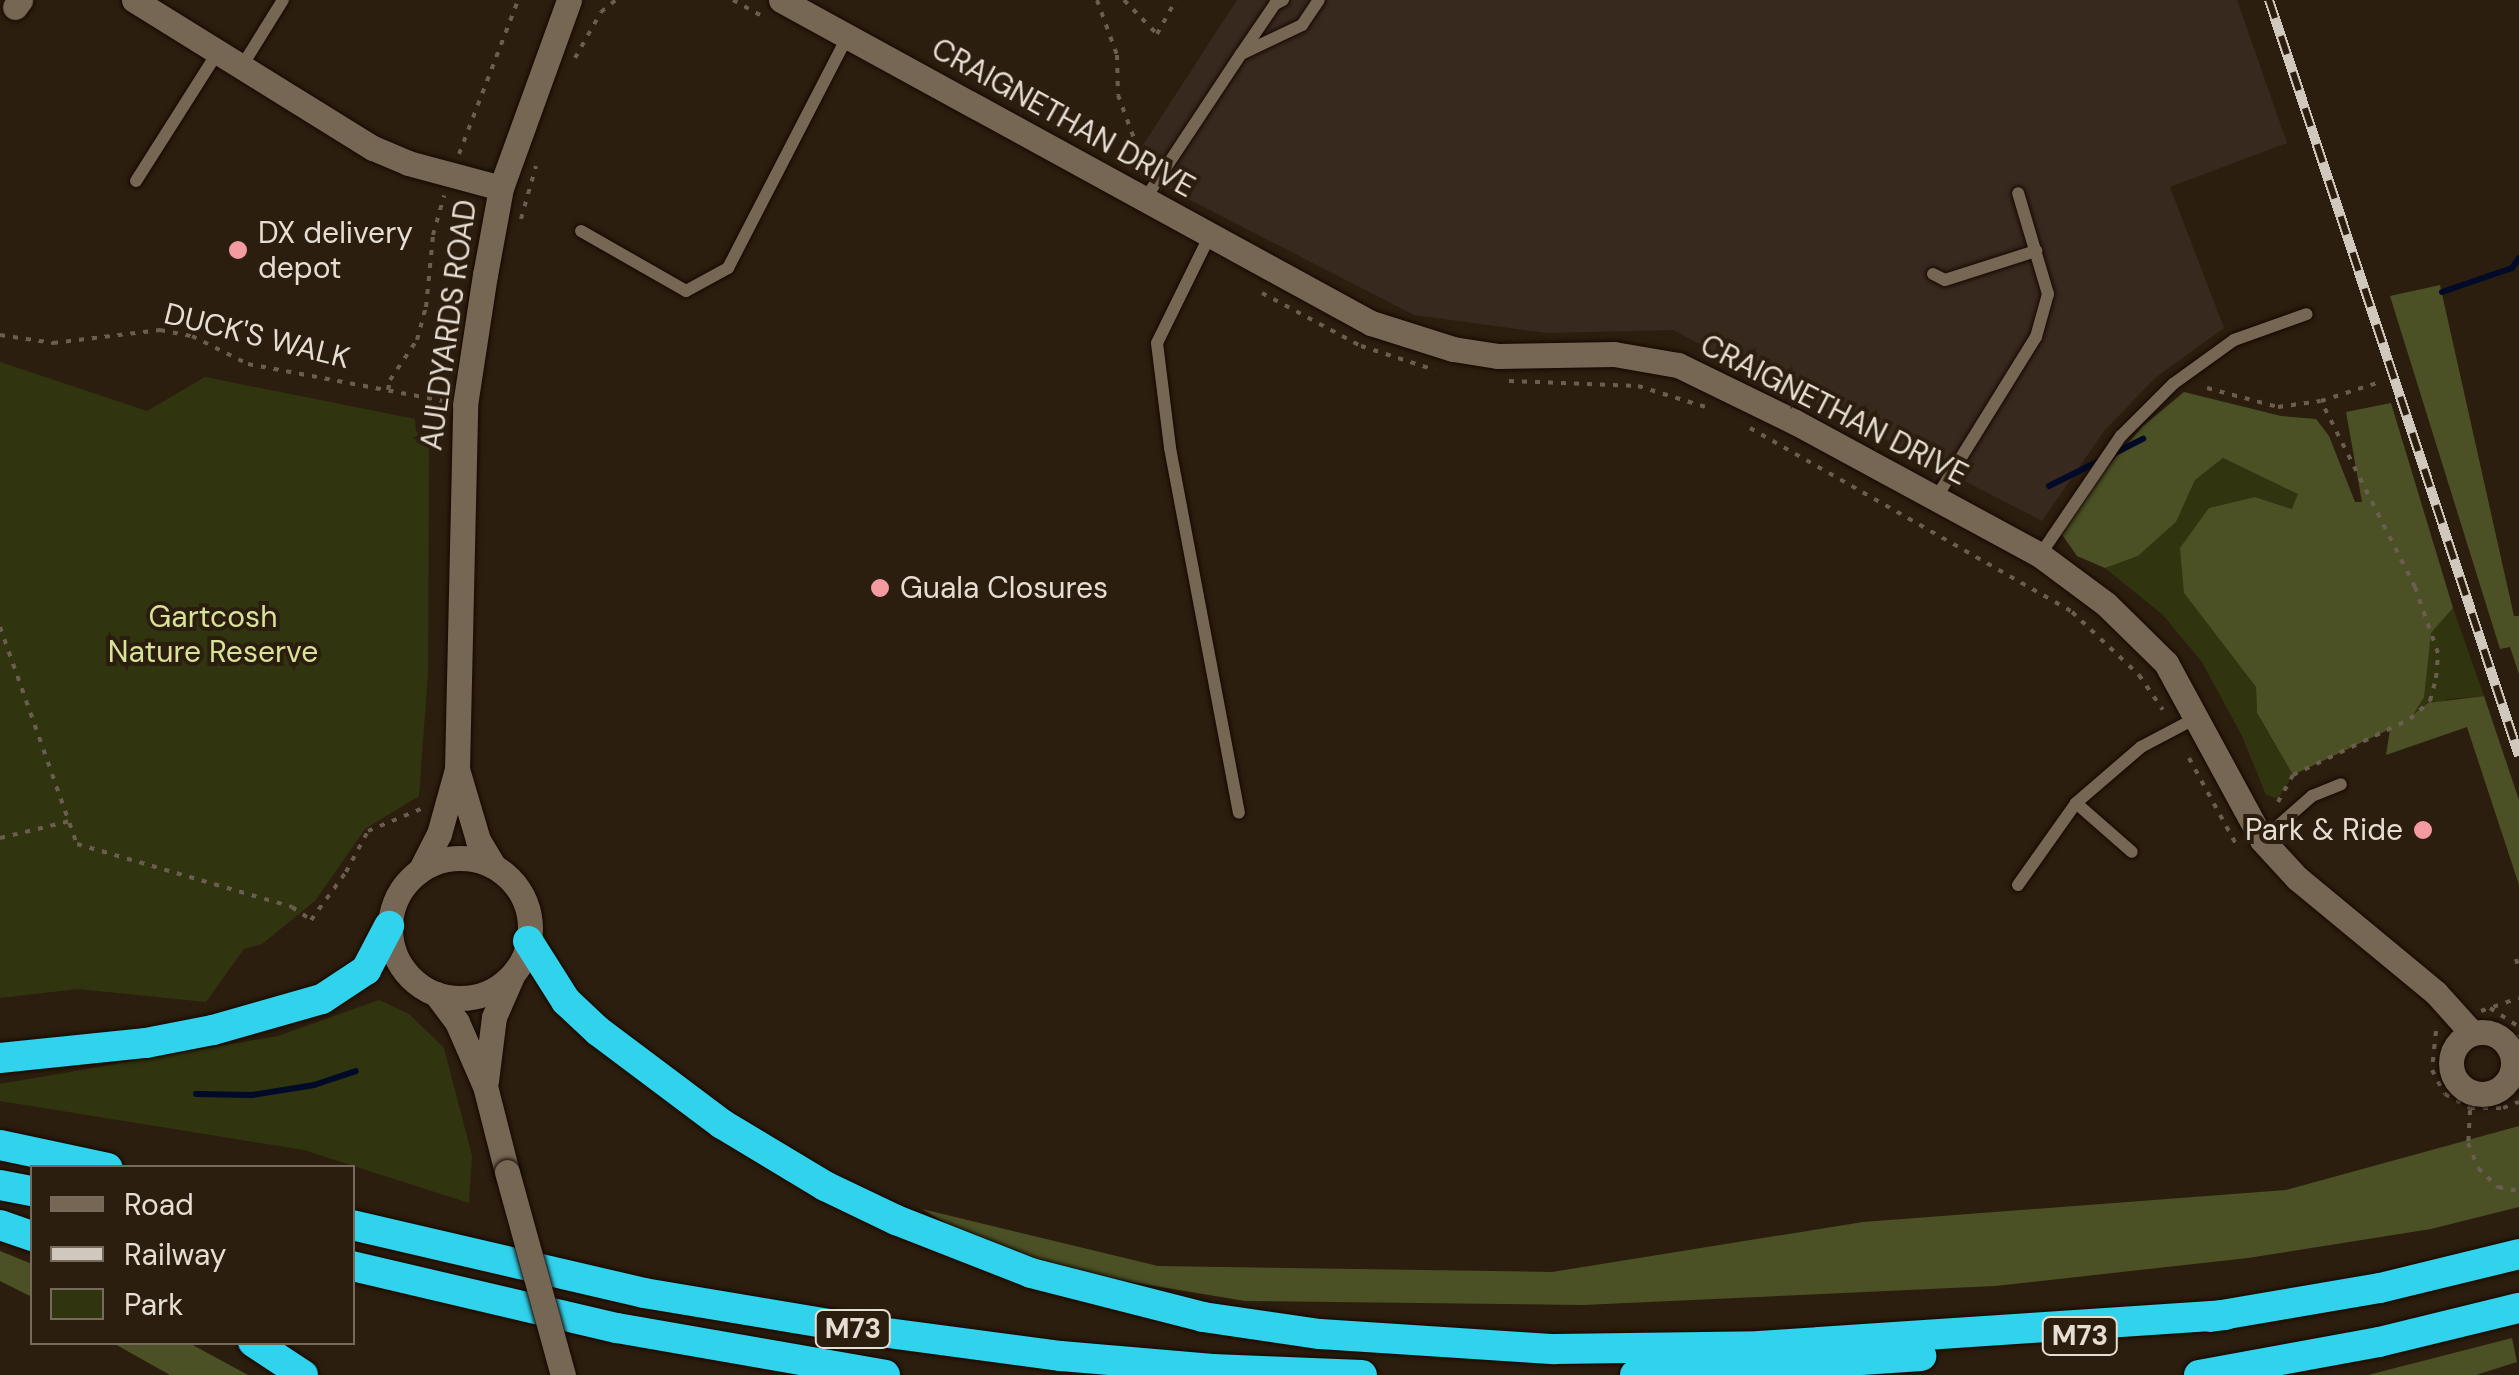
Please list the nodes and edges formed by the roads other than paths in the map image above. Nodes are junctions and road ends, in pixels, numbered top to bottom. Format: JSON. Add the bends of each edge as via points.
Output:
{"nodes":[{"id":1,"x":134,"y":0,"type":"edge"},
{"id":2,"x":284,"y":0,"type":"edge"},
{"id":3,"x":582,"y":0,"type":"edge"},
{"id":4,"x":1283,"y":0,"type":"edge"},
{"id":5,"x":1319,"y":0,"type":"edge"},
{"id":6,"x":567,"y":10,"type":"edge"},
{"id":7,"x":780,"y":13,"type":"edge"},
{"id":8,"x":848,"y":36,"type":"junction"},
{"id":9,"x":218,"y":52,"type":"junction"},
{"id":10,"x":1241,"y":54,"type":"junction"},
{"id":11,"x":242,"y":66,"type":"junction"},
{"id":12,"x":136,"y":181,"type":"dead end"},
{"id":13,"x":501,"y":188,"type":"junction"},
{"id":14,"x":2018,"y":193,"type":"dead end"},
{"id":15,"x":1144,"y":201,"type":"junction"},
{"id":16,"x":581,"y":232,"type":"dead end"},
{"id":17,"x":1209,"y":236,"type":"junction"},
{"id":18,"x":2036,"y":251,"type":"junction"},
{"id":19,"x":1934,"y":274,"type":"dead end"},
{"id":20,"x":2307,"y":314,"type":"dead end"},
{"id":21,"x":1936,"y":498,"type":"junction"},
{"id":22,"x":2040,"y":555,"type":"junction"},
{"id":23,"x":2184,"y":723,"type":"junction"},
{"id":24,"x":457,"y":769,"type":"junction"},
{"id":25,"x":2341,"y":784,"type":"dead end"},
{"id":26,"x":2076,"y":804,"type":"junction"},
{"id":27,"x":1239,"y":812,"type":"dead end"},
{"id":28,"x":2260,"y":842,"type":"junction"},
{"id":29,"x":2132,"y":852,"type":"dead end"},
{"id":30,"x":494,"y":867,"type":"junction"},
{"id":31,"x":422,"y":869,"type":"junction"},
{"id":32,"x":2018,"y":886,"type":"dead end"},
{"id":33,"x":389,"y":926,"type":"junction"},
{"id":34,"x":528,"y":942,"type":"junction"},
{"id":35,"x":514,"y":972,"type":"junction"},
{"id":36,"x":436,"y":994,"type":"junction"},
{"id":37,"x":2467,"y":1026,"type":"junction"},
{"id":38,"x":2514,"y":1035,"type":"edge"},
{"id":39,"x":0,"y":1058,"type":"edge"},
{"id":40,"x":486,"y":1086,"type":"junction"},
{"id":41,"x":0,"y":1145,"type":"edge"},
{"id":42,"x":94,"y":1165,"type":"edge"},
{"id":43,"x":0,"y":1185,"type":"edge"},
{"id":44,"x":30,"y":1191,"type":"edge"},
{"id":45,"x":0,"y":1225,"type":"edge"},
{"id":46,"x":355,"y":1226,"type":"edge"},
{"id":47,"x":30,"y":1235,"type":"edge"},
{"id":48,"x":2519,"y":1254,"type":"edge"},
{"id":49,"x":355,"y":1267,"type":"edge"},
{"id":50,"x":2519,"y":1308,"type":"edge"},
{"id":51,"x":2226,"y":1315,"type":"junction"},
{"id":52,"x":258,"y":1345,"type":"edge"},
{"id":53,"x":303,"y":1375,"type":"edge"},
{"id":54,"x":563,"y":1375,"type":"edge"},
{"id":55,"x":885,"y":1375,"type":"edge"},
{"id":56,"x":1362,"y":1375,"type":"edge"},
{"id":57,"x":1635,"y":1375,"type":"edge"},
{"id":58,"x":2199,"y":1375,"type":"edge"}],
"edges":[{"from":1,"to":9,"type":"street"},
{"from":2,"to":11,"type":"lane"},
{"from":3,"to":6,"type":"street","name":"AULDYARDS ROAD"},
{"from":4,"to":10,"type":"lane"},
{"from":5,"to":10,"type":"lane","via":[[1302,25]]},
{"from":6,"to":13,"type":"street","name":"AULDYARDS ROAD"},
{"from":7,"to":8,"type":"street","name":"CRAIGNETHAN DRIVE"},
{"from":8,"to":15,"type":"street","name":"CRAIGNETHAN DRIVE"},
{"from":8,"to":16,"type":"lane","via":[[728,268],[686,291]]},
{"from":9,"to":11,"type":"street"},
{"from":9,"to":12,"type":"lane"},
{"from":10,"to":15,"type":"lane"},
{"from":11,"to":13,"type":"street","via":[[391,157]]},
{"from":13,"to":24,"type":"street","name":"AULDYARDS ROAD","via":[[465,405]]},
{"from":14,"to":18,"type":"lane"},
{"from":15,"to":17,"type":"street","name":"CRAIGNETHAN DRIVE"},
{"from":17,"to":21,"type":"street","name":"CRAIGNETHAN DRIVE","via":[[1371,324],[1453,349],[1498,356],[1614,354],[1678,365]]},
{"from":17,"to":27,"type":"lane","via":[[1158,342],[1170,448]]},
{"from":18,"to":19,"type":"lane","via":[[1945,280]]},
{"from":18,"to":21,"type":"lane","via":[[2048,294],[2036,337]]},
{"from":20,"to":22,"type":"lane","via":[[2234,340],[2173,384],[2121,436]]},
{"from":21,"to":22,"type":"street","name":"CRAIGNETHAN DRIVE"},
{"from":22,"to":23,"type":"street","name":"CRAIGNETHAN DRIVE","via":[[2106,604],[2166,663]]},
{"from":23,"to":26,"type":"lane","via":[[2140,748]]},
{"from":23,"to":28,"type":"street","name":"CRAIGNETHAN DRIVE"},
{"from":24,"to":30,"type":"street","name":"AULDYARDS ROAD","via":[[478,840]]},
{"from":24,"to":31,"type":"street","name":"AULDYARDS ROAD"},
{"from":25,"to":28,"type":"lane","via":[[2312,796]]},
{"from":26,"to":29,"type":"lane"},
{"from":26,"to":32,"type":"lane"},
{"from":28,"to":37,"type":"street","name":"CRAIGNETHAN DRIVE"},
{"from":30,"to":31,"type":"street","via":[[458,858]]},
{"from":30,"to":34,"type":"street","via":[[524,899]]},
{"from":31,"to":33,"type":"street","via":[[398,894]]},
{"from":33,"to":36,"type":"street","via":[[402,968]]},
{"from":33,"to":39,"type":"highway","via":[[366,970],[322,998],[146,1043]]},
{"from":34,"to":35,"type":"street"},
{"from":34,"to":51,"type":"highway","via":[[566,1001],[598,1031],[722,1124],[825,1186],[1032,1273],[1203,1317],[1320,1334],[1555,1349],[1759,1346]]},
{"from":35,"to":36,"type":"street","via":[[487,993]]},
{"from":35,"to":40,"type":"street","via":[[494,1017]]},
{"from":36,"to":40,"type":"street","via":[[457,1022]]},
{"from":37,"to":38,"type":"street","name":"CRAIGNETHAN DRIVE"},
{"from":37,"to":38,"type":"street","via":[[2450,1064],[2456,1082],[2482,1095],[2502,1088],[2512,1071]]},
{"from":40,"to":54,"type":"street","bridge":true},
{"from":41,"to":42,"type":"highway"},
{"from":43,"to":44,"type":"highway"},
{"from":45,"to":47,"type":"highway"},
{"from":46,"to":56,"type":"highway","number":"M73","via":[[644,1293],[858,1330],[1080,1357]]},
{"from":48,"to":51,"type":"highway","number":"M73"},
{"from":49,"to":55,"type":"highway","number":"M73","via":[[617,1328]]},
{"from":50,"to":58,"type":"highway"},
{"from":51,"to":57,"type":"highway","number":"M73","via":[[1968,1352]]},
{"from":52,"to":53,"type":"highway"}]}
